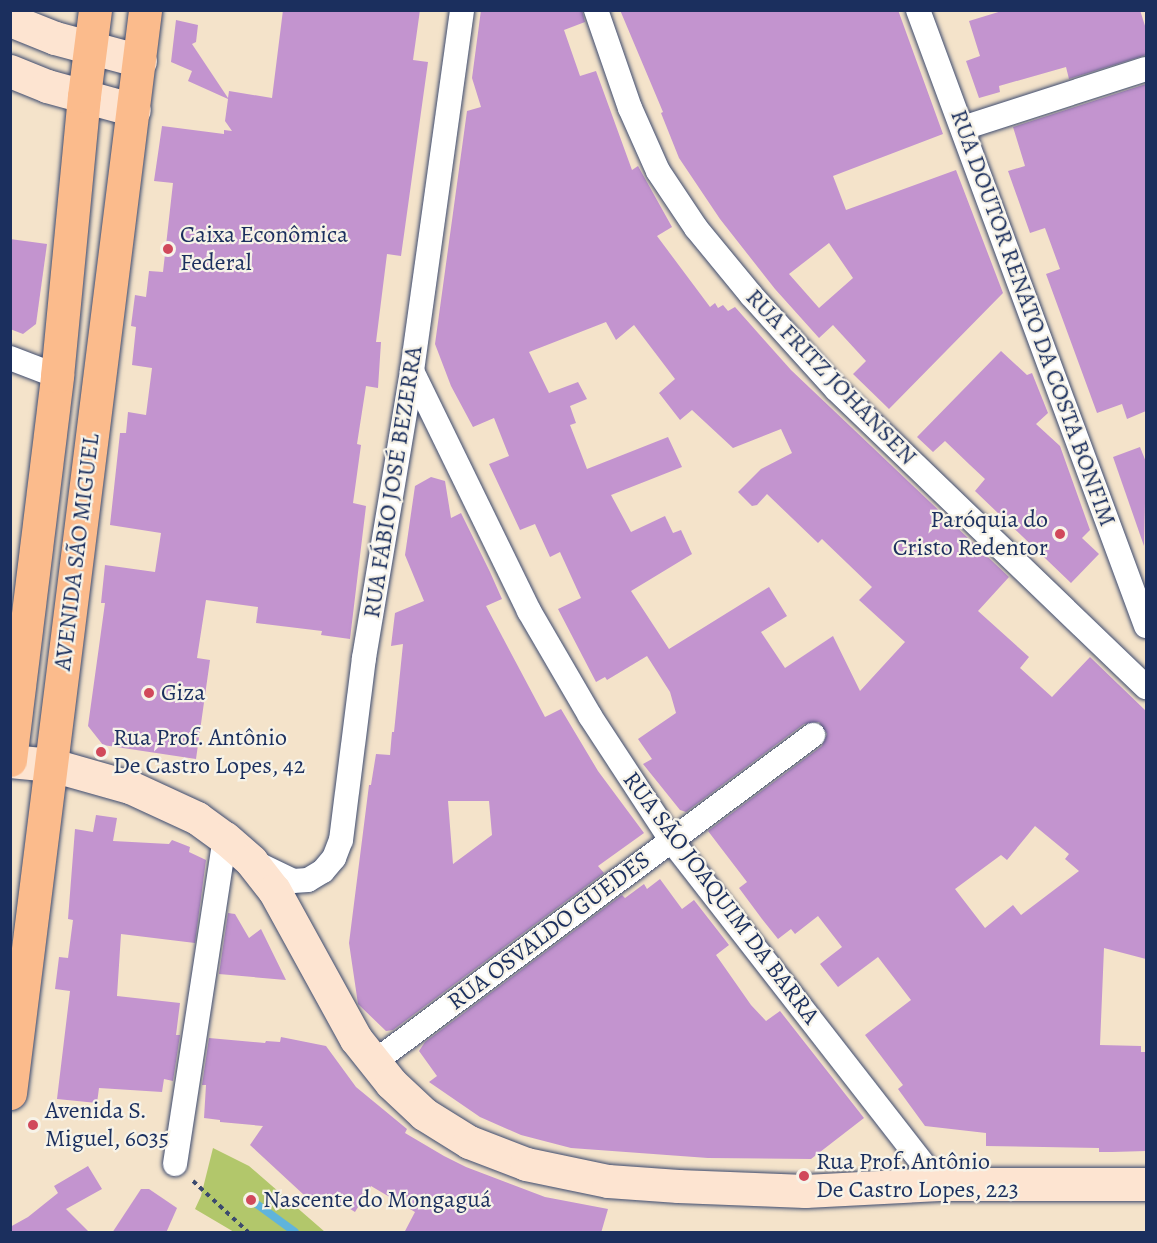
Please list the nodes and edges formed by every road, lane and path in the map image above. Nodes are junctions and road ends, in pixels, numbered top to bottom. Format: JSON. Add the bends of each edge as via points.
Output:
{"nodes":[{"id":1,"x":95,"y":10,"type":"edge"},
{"id":2,"x":145,"y":10,"type":"edge"},
{"id":3,"x":462,"y":10,"type":"edge"},
{"id":4,"x":596,"y":10,"type":"edge"},
{"id":5,"x":918,"y":10,"type":"edge"},
{"id":6,"x":10,"y":20,"type":"edge"},
{"id":7,"x":91,"y":48,"type":"junction"},
{"id":8,"x":140,"y":61,"type":"junction"},
{"id":9,"x":1146,"y":69,"type":"edge"},
{"id":10,"x":10,"y":71,"type":"edge"},
{"id":11,"x":84,"y":96,"type":"junction"},
{"id":12,"x":134,"y":110,"type":"junction"},
{"id":13,"x":963,"y":128,"type":"junction"},
{"id":14,"x":10,"y":357,"type":"edge"},
{"id":15,"x":412,"y":371,"type":"junction"},
{"id":16,"x":57,"y":376,"type":"junction"},
{"id":17,"x":1146,"y":626,"type":"edge"},
{"id":18,"x":1146,"y":687,"type":"edge"},
{"id":19,"x":813,"y":735,"type":"dead end"},
{"id":20,"x":10,"y":760,"type":"edge"},
{"id":21,"x":52,"y":765,"type":"junction"},
{"id":22,"x":225,"y":837,"type":"junction"},
{"id":23,"x":671,"y":840,"type":"junction"},
{"id":24,"x":251,"y":861,"type":"junction"},
{"id":25,"x":373,"y":1063,"type":"junction"},
{"id":26,"x":10,"y":1093,"type":"edge"},
{"id":27,"x":175,"y":1164,"type":"joint"},
{"id":28,"x":939,"y":1184,"type":"junction"},
{"id":29,"x":1146,"y":1184,"type":"edge"},
{"id":30,"x":248,"y":1233,"type":"edge"}],
"edges":[{"from":1,"to":7,"type":"main road","name":"AVENIDA SÃO MIGUEL"},
{"from":2,"to":8,"type":"main road","name":"AVENIDA SÃO MIGUEL"},
{"from":3,"to":15,"type":"street","name":"RUA FÁBIO JOSÉ BEZERRA"},
{"from":4,"to":18,"type":"street","name":"RUA FRITZ JOHANSEN","via":[[630,108],[658,171],[696,228],[836,389]]},
{"from":5,"to":13,"type":"street","name":"RUA DOUTOR RENATO DA COSTA BONFIM"},
{"from":6,"to":7,"type":"main road"},
{"from":7,"to":8,"type":"main road"},
{"from":7,"to":11,"type":"main road","name":"AVENIDA SÃO MIGUEL"},
{"from":8,"to":12,"type":"main road","name":"AVENIDA SÃO MIGUEL"},
{"from":9,"to":13,"type":"street"},
{"from":10,"to":11,"type":"main road"},
{"from":11,"to":12,"type":"main road"},
{"from":11,"to":16,"type":"main road","name":"AVENIDA SÃO MIGUEL"},
{"from":12,"to":21,"type":"main road","name":"AVENIDA SÃO MIGUEL"},
{"from":13,"to":17,"type":"street","name":"RUA DOUTOR RENATO DA COSTA BONFIM"},
{"from":14,"to":16,"type":"street"},
{"from":15,"to":23,"type":"street","name":"RUA SÃO JOAQUIM DA BARRA","via":[[529,611],[590,716]]},
{"from":15,"to":24,"type":"street","name":"RUA FÁBIO JOSÉ BEZERRA","via":[[364,658],[341,840],[323,872],[308,880],[293,881]]},
{"from":16,"to":20,"type":"main road","name":"AVENIDA SÃO MIGUEL"},
{"from":19,"to":23,"type":"street","name":"RUA OSVALDO GUEDES"},
{"from":20,"to":21,"type":"main road"},
{"from":21,"to":22,"type":"main road","via":[[164,801]]},
{"from":21,"to":26,"type":"main road","name":"AVENIDA SÃO MIGUEL"},
{"from":22,"to":24,"type":"main road"},
{"from":22,"to":27,"type":"street"},
{"from":23,"to":25,"type":"street","name":"RUA OSVALDO GUEDES"},
{"from":23,"to":28,"type":"street","name":"RUA SÃO JOAQUIM DA BARRA"},
{"from":24,"to":25,"type":"main road","via":[[274,890]]},
{"from":25,"to":28,"type":"main road","via":[[424,1114],[469,1142],[526,1164],[608,1181],[678,1186],[832,1191]]},
{"from":27,"to":30,"type":"path"},
{"from":28,"to":29,"type":"main road"}]}
